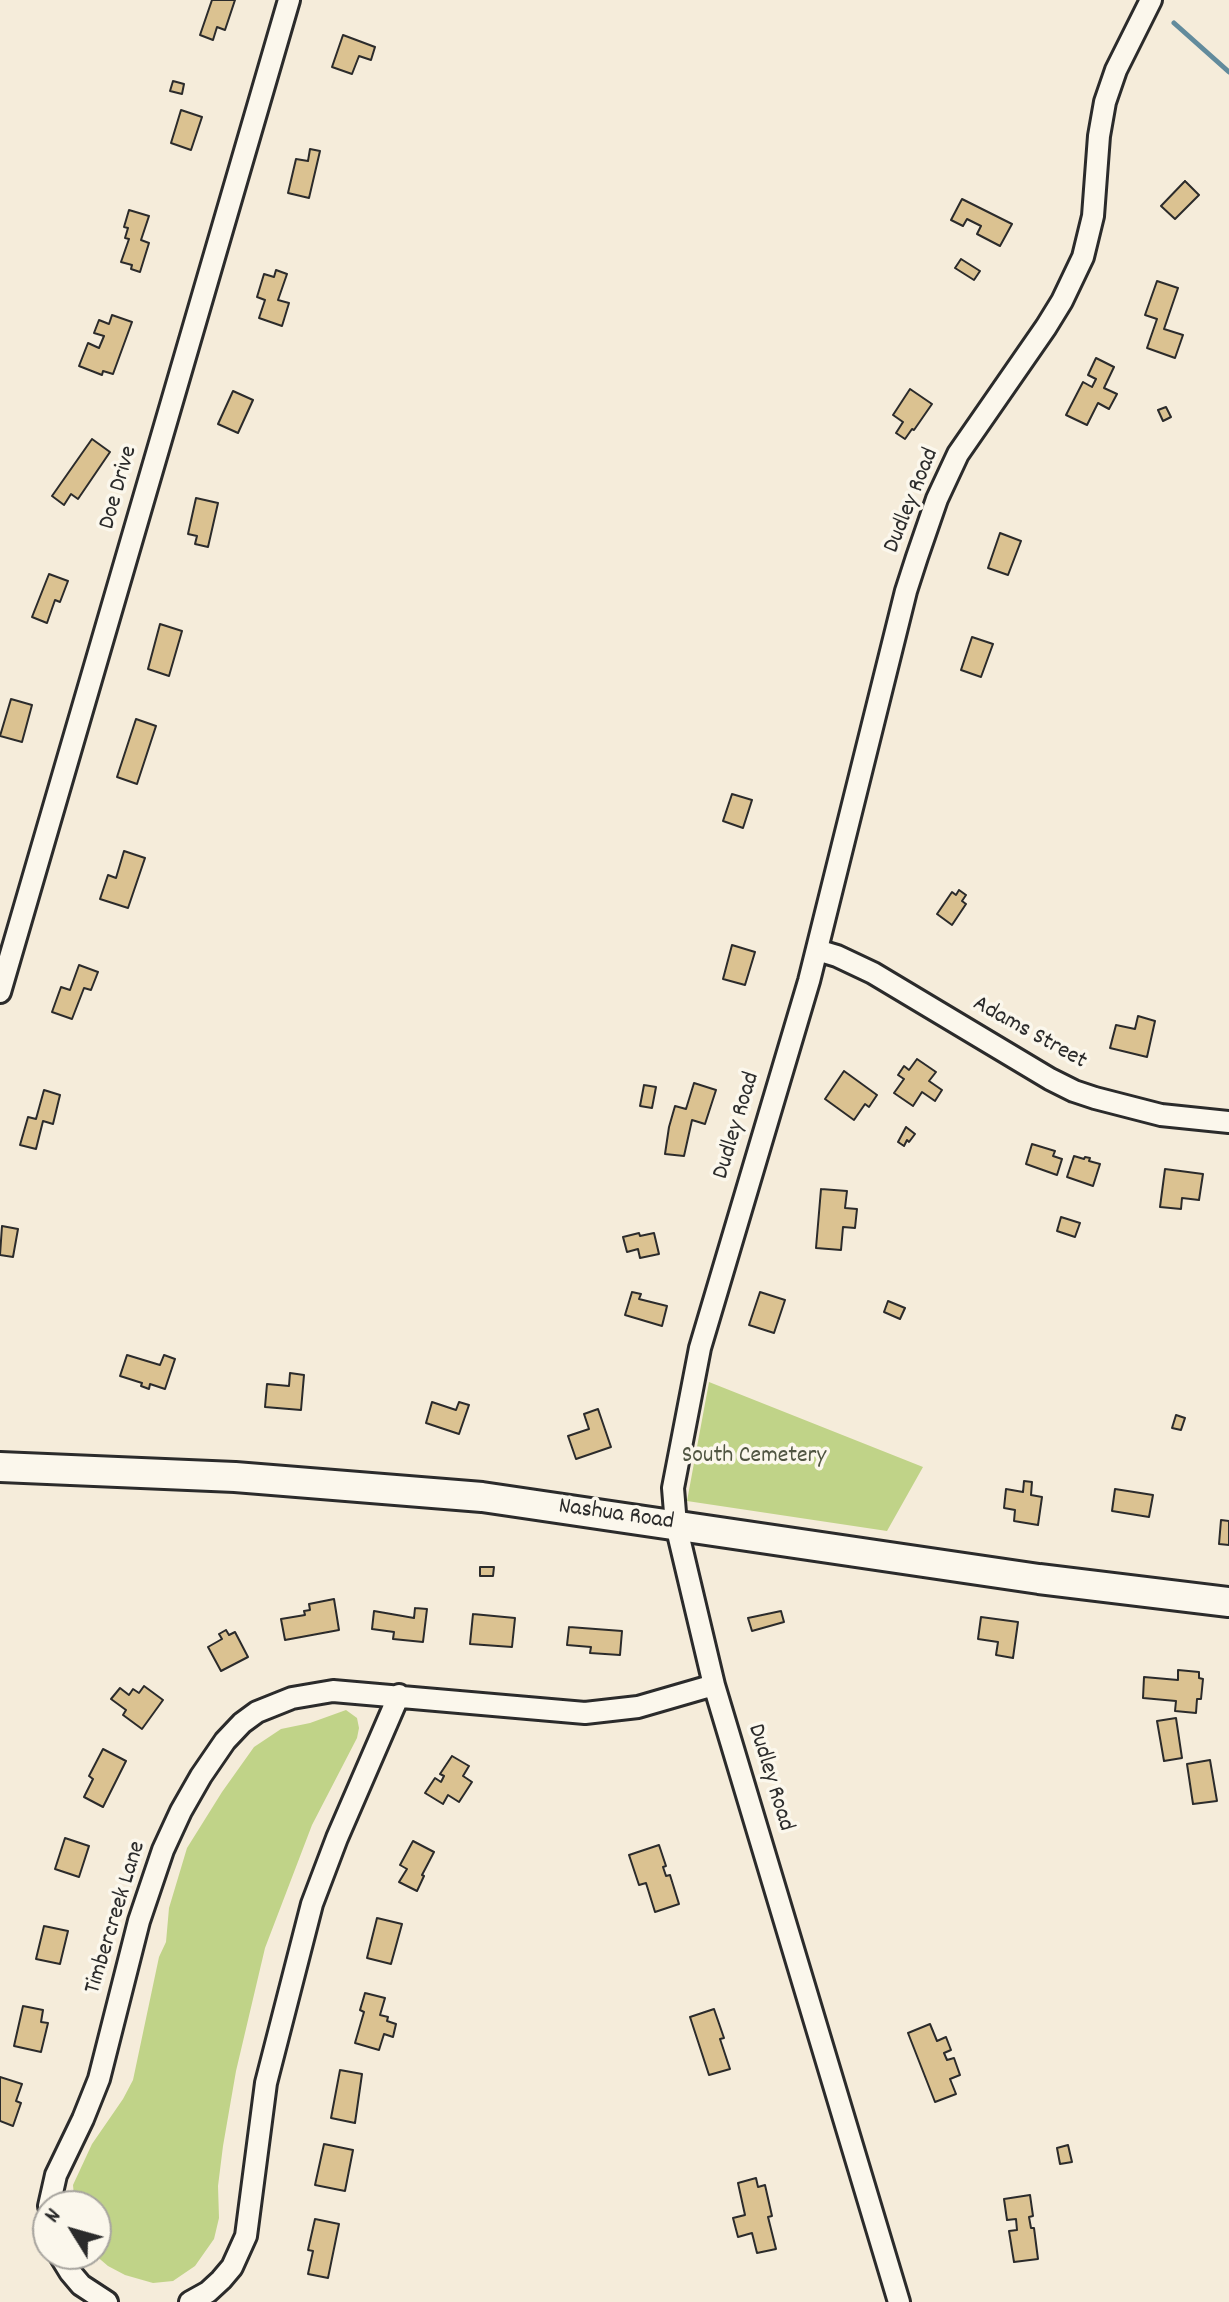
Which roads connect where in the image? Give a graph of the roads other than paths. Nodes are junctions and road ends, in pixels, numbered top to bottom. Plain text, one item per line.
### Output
1 (289, 0) edge
2 (1151, 0) edge
3 (817, 950) junction
4 (0, 992) edge
5 (1229, 1122) edge
6 (0, 1467) edge
7 (676, 1525) junction
8 (1229, 1602) edge
9 (714, 1685) junction
10 (399, 1695) junction
11 (53, 2190) edge
12 (69, 2270) edge
13 (107, 2302) edge
14 (190, 2302) edge
15 (899, 2302) edge

1 - 4 street, Doe Drive
2 - 3 street, Dudley Road
3 - 5 street, Adams Street
3 - 7 street, Dudley Road
6 - 7 main road, Nashua Road
7 - 8 main road, Nashua Road
7 - 9 street, Dudley Road
9 - 10 street, Timbercreek Lane
9 - 15 street, Dudley Road
10 - 11 street, Timbercreek Lane
10 - 14 street
12 - 13 street

